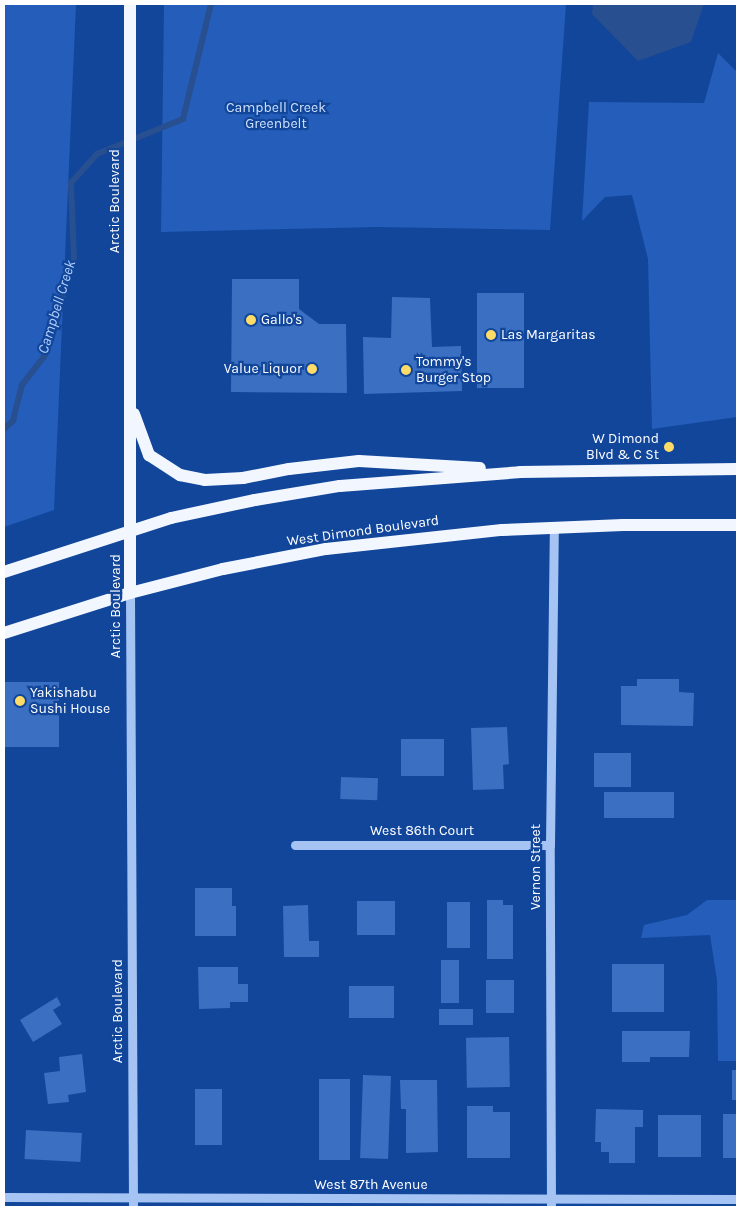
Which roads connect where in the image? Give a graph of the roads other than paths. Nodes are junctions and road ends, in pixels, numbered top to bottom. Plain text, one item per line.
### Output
1 (130, 4) edge
2 (131, 405) junction
3 (737, 468) edge
4 (520, 472) junction
5 (737, 525) edge
6 (554, 527) junction
7 (131, 531) junction
8 (4, 572) edge
9 (130, 593) junction
10 (4, 633) edge
11 (295, 845) dead end
12 (550, 845) junction
13 (4, 1197) edge
14 (737, 1199) edge
15 (134, 1202) edge
16 (551, 1203) edge

1 - 2 main road, Arctic Boulevard
2 - 4 main road
2 - 7 main road, Arctic Boulevard
3 - 4 main road
4 - 7 main road
5 - 6 main road, West Dimond Boulevard
6 - 9 main road, West Dimond Boulevard
6 - 12 street, Vernon Street
7 - 8 main road
7 - 9 main road, Arctic Boulevard
9 - 10 main road, West Dimond Boulevard
9 - 15 street, Arctic Boulevard
11 - 12 street, West 86th Court
12 - 16 street, Vernon Street
13 - 15 street, West 87th Avenue
14 - 16 street, West 87th Avenue
15 - 16 street, West 87th Avenue

